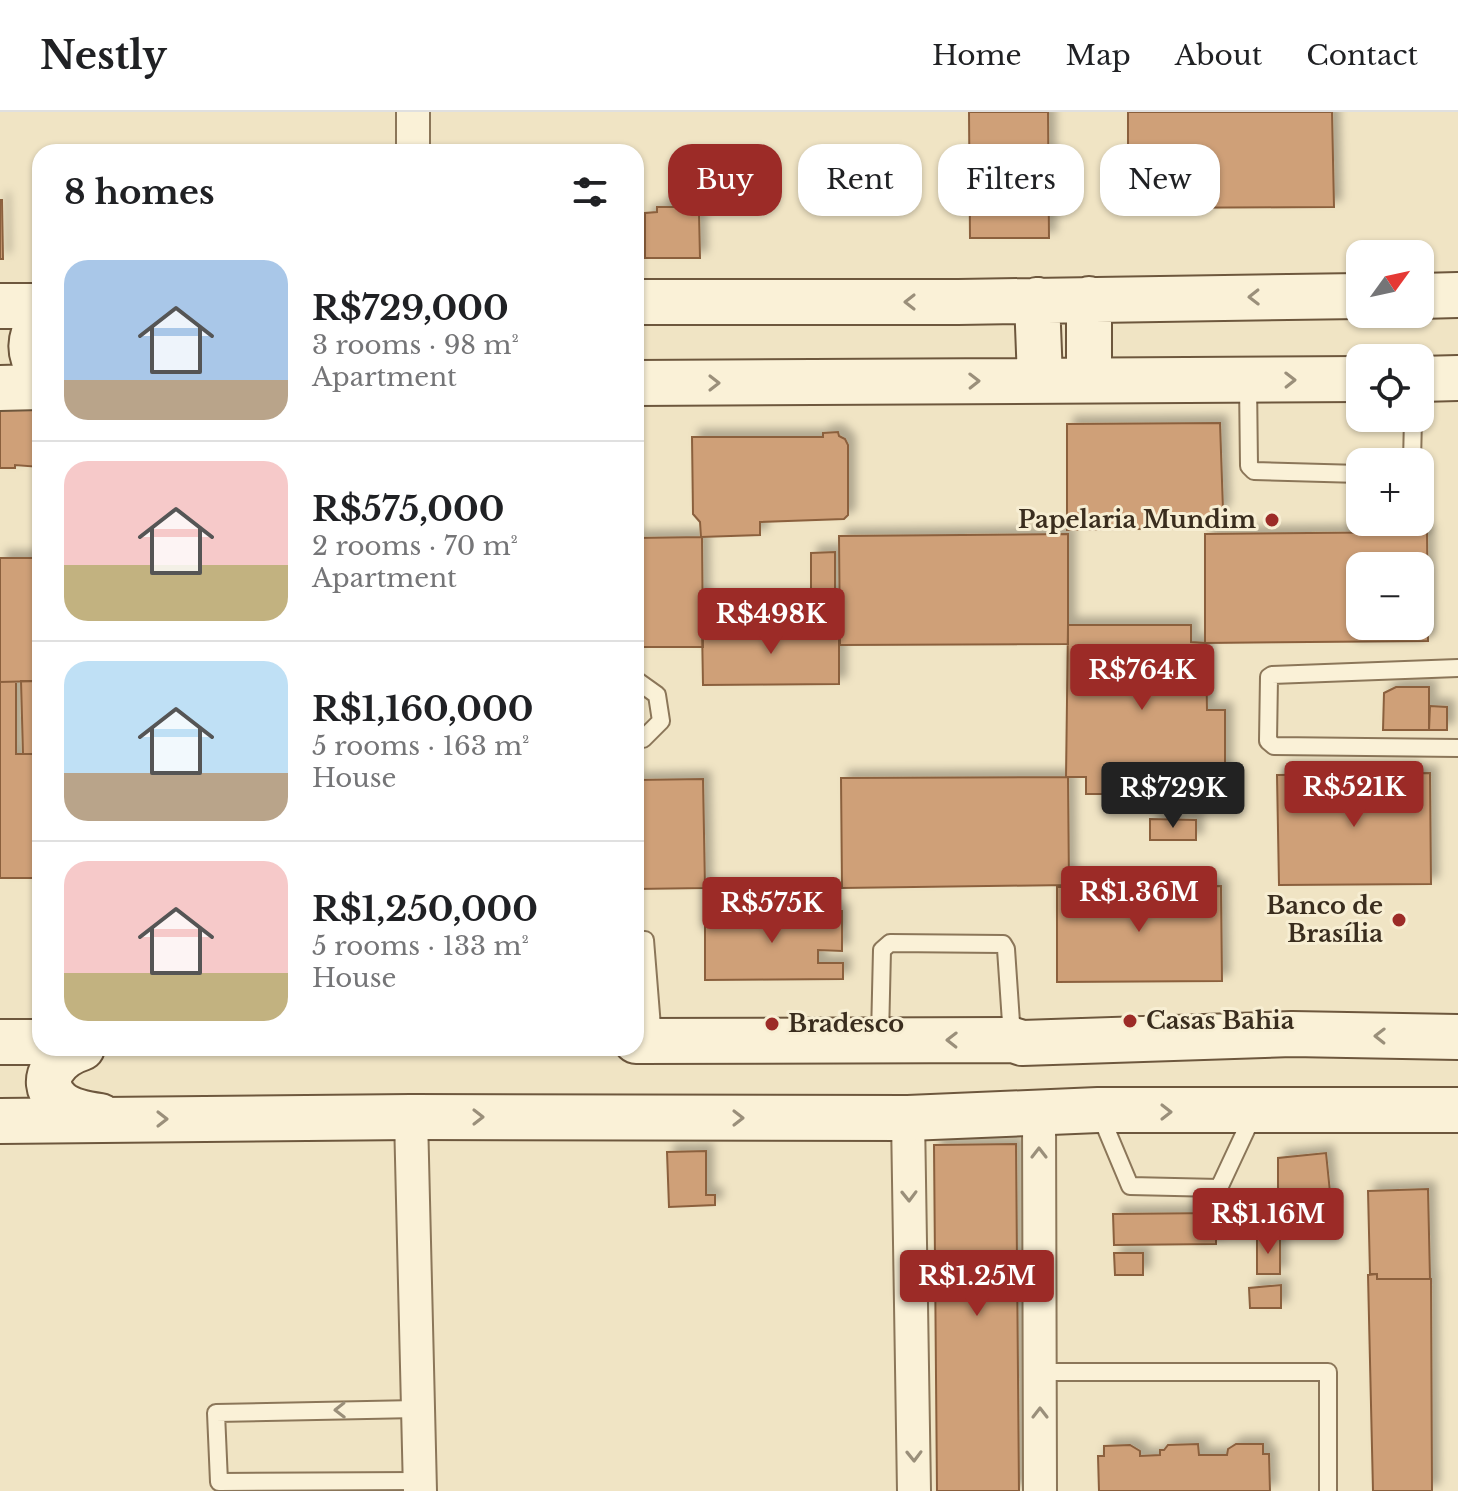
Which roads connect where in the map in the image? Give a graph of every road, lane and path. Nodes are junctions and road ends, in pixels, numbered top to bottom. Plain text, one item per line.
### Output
1 (413, 112) edge
2 (413, 144) edge
3 (1458, 295) edge
4 (1346, 296) edge
5 (1434, 296) edge
6 (1089, 299) junction
7 (1037, 300) junction
8 (644, 302) edge
9 (0, 306) edge
10 (32, 306) edge
11 (1458, 378) edge
12 (1040, 379) junction
13 (1346, 379) edge
14 (1434, 379) edge
15 (1089, 380) junction
16 (1248, 380) junction
17 (644, 383) edge
18 (32, 387) edge
19 (0, 388) edge
20 (1346, 474) edge
21 (1458, 668) edge
22 (644, 686) edge
23 (644, 738) edge
24 (1458, 748) edge
25 (644, 940) edge
26 (1458, 1037) edge
27 (880, 1039) junction
28 (1097, 1040) junction
29 (645, 1041) edge
30 (1018, 1041) junction
31 (0, 1042) edge
32 (32, 1042) edge
33 (66, 1056) edge
34 (1098, 1110) junction
35 (1458, 1110) edge
36 (1255, 1111) junction
37 (1039, 1112) junction
38 (411, 1117) junction
39 (908, 1118) junction
40 (116, 1119) junction
41 (0, 1121) edge
42 (1039, 1372) junction
43 (417, 1409) junction
44 (420, 1486) edge
45 (914, 1491) edge
46 (1040, 1491) edge
47 (1328, 1491) edge

1 - 2 street
3 - 5 main road
4 -> 6 main road
6 - 7 main road
6 - 15 main road
7 -> 8 main road
7 - 12 main road
9 - 10 main road
11 - 14 main road
12 - 15 main road
17 -> 12 main road
16 -> 13 main road
15 - 16 main road
16 - 20 lane
18 - 19 main road
21 - 24 lane
22 - 23 lane
25 - 29 lane
26 -> 28 main road
27 - 29 main road
30 -> 27 main road
27 - 30 lane
28 - 30 main road
28 - 34 main road
30 - 37 main road
31 - 32 main road
33 - 40 main road
34 -> 36 main road
34 - 36 lane
34 - 37 main road
35 - 36 main road
37 - 39 main road
42 -> 37 street
38 -> 39 main road
40 -> 38 main road
38 - 43 street
39 -> 45 street
40 - 41 main road
46 -> 42 street
42 - 47 lane
43 - 44 street
43 -> 44 lane

